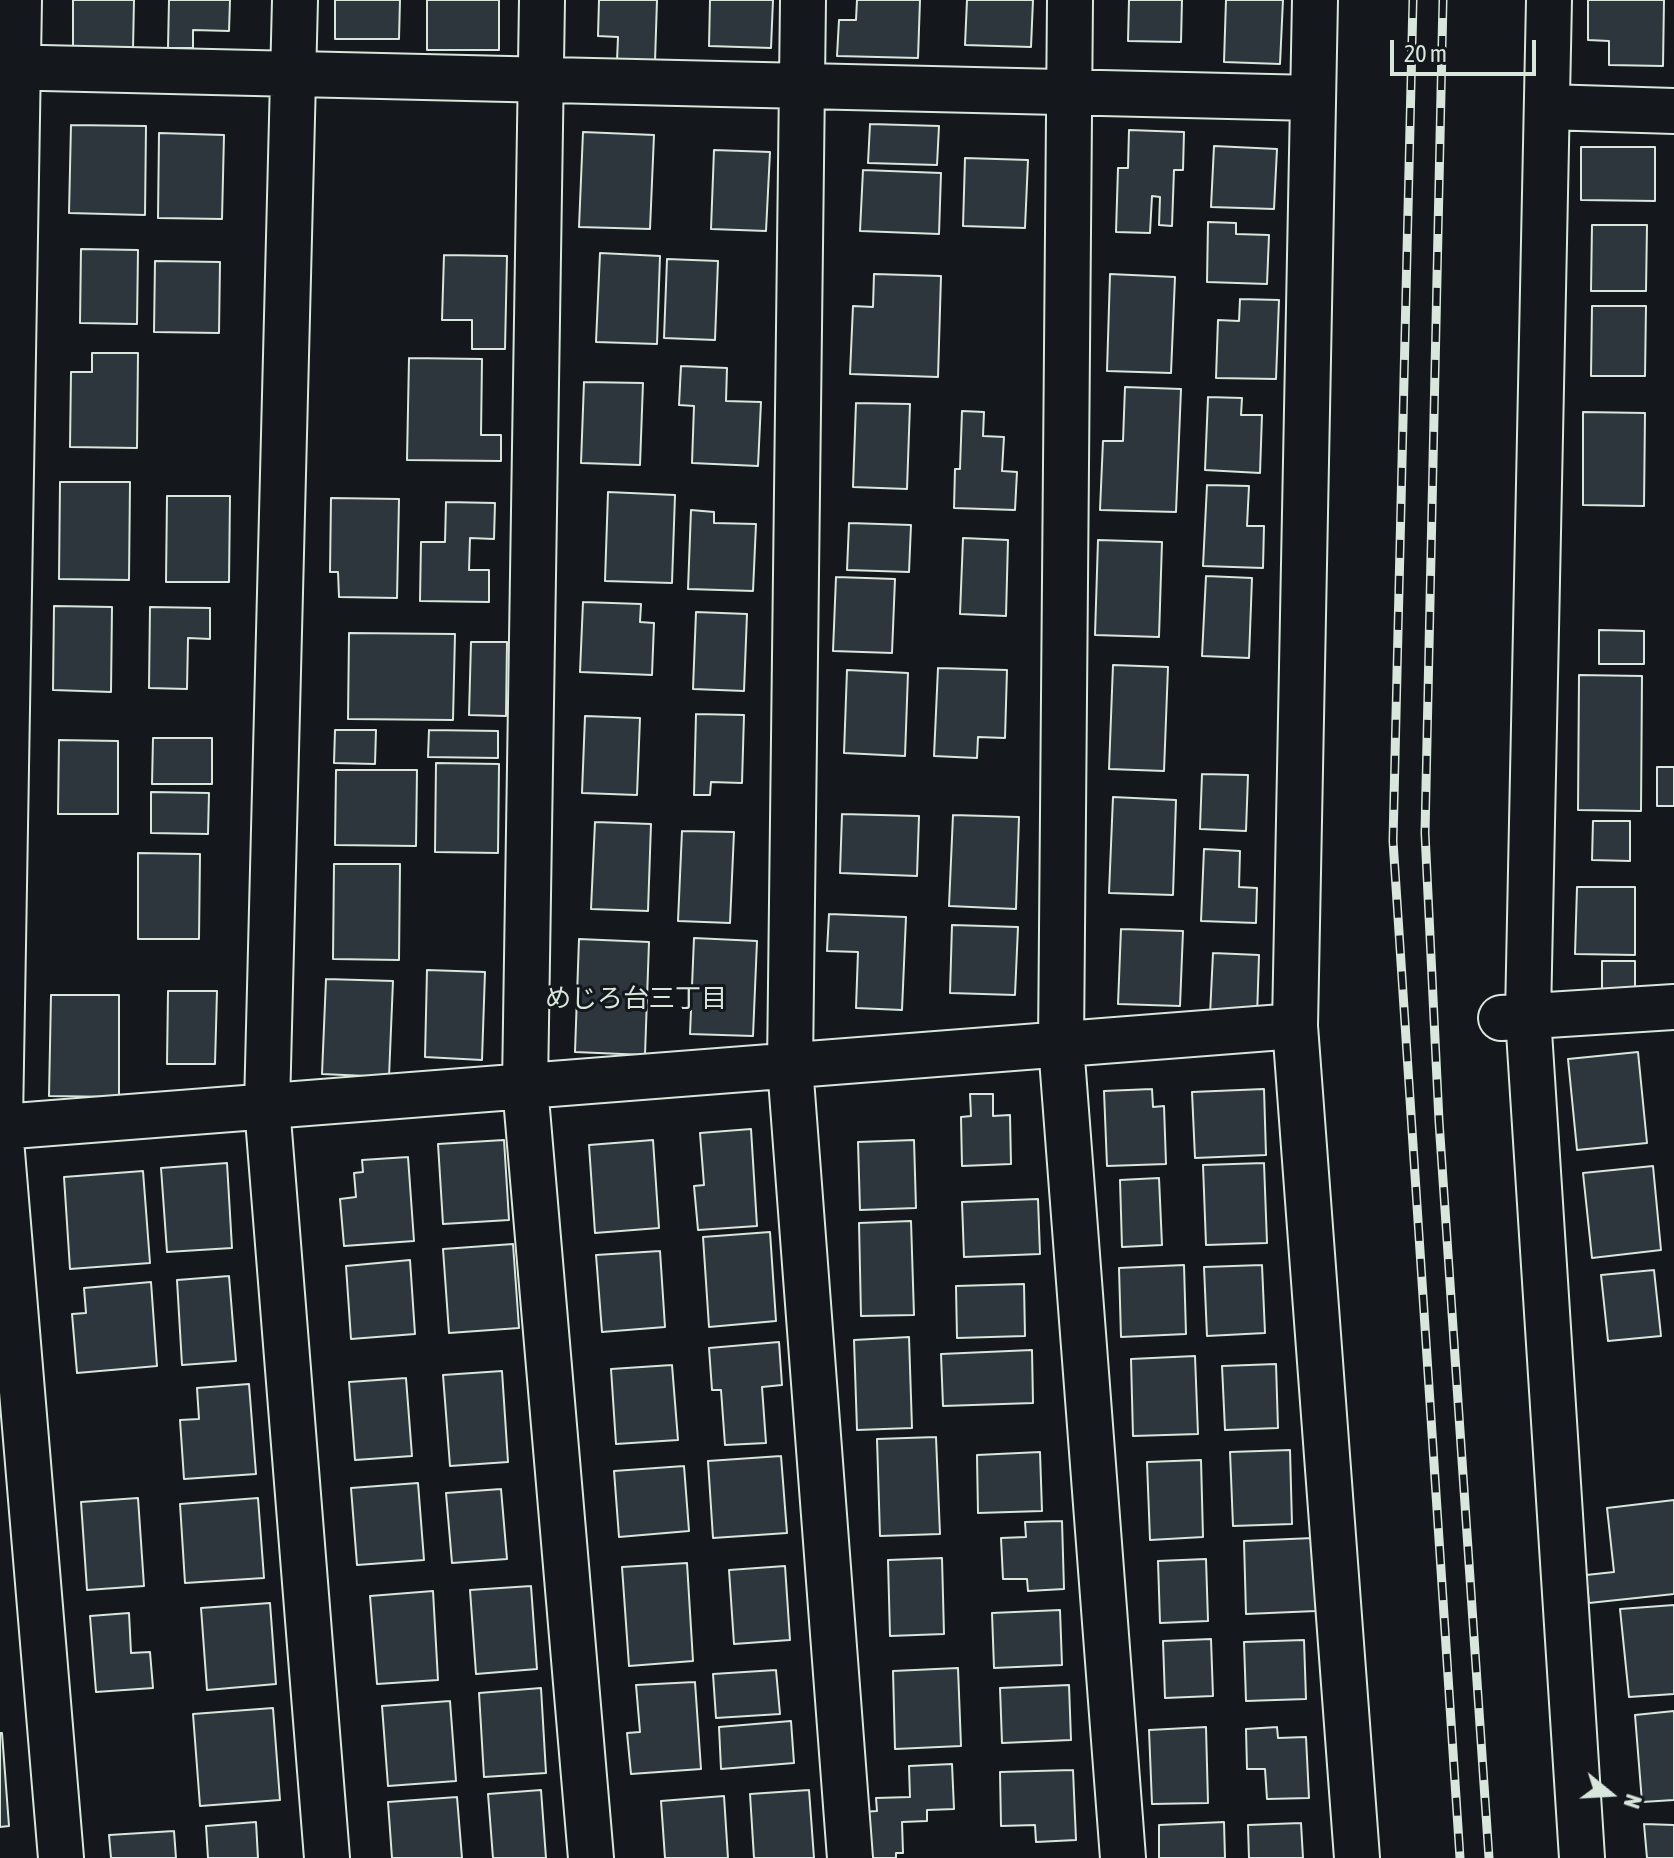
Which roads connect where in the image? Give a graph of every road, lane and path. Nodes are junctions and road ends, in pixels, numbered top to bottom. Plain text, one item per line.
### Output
1 (19, 0) edge
2 (295, 0) edge
3 (542, 0) edge
4 (803, 0) edge
5 (1070, 0) edge
6 (1315, 0) edge
7 (1549, 0) edge
8 (9, 68) edge
9 (293, 75) junction
10 (540, 80) junction
11 (801, 86) junction
12 (1068, 92) junction
13 (1313, 98) junction
14 (1547, 107) junction
15 (1674, 111) edge
16 (1674, 1007) edge
17 (1513, 1017) junction
18 (1295, 1026) junction
19 (1061, 1045) junction
20 (790, 1066) junction
21 (525, 1086) junction
22 (267, 1106) junction
23 (0, 1121) edge
24 (0, 1128) edge
25 (61, 1858) edge
26 (327, 1858) edge
27 (591, 1858) edge
28 (850, 1858) edge
29 (1123, 1858) edge
30 (1357, 1858) edge
31 (1582, 1858) edge

1 - 8 street
2 - 9 street
3 - 10 street
4 - 11 street
5 - 12 street
6 - 13 street
7 - 14 street
8 - 9 street
8 - 23 street
9 - 10 street
9 - 22 street
10 - 11 street
10 - 21 street
11 - 12 street
11 - 20 street
12 - 13 street
12 - 19 street
13 - 18 street
14 - 15 street
14 - 17 street
16 - 17 street
17 - 31 street
18 - 19 street
18 - 30 street
19 - 20 street
19 - 29 street
20 - 21 street
20 - 28 street
21 - 22 street
21 - 27 street
22 - 24 street
22 - 26 street
24 - 25 street

